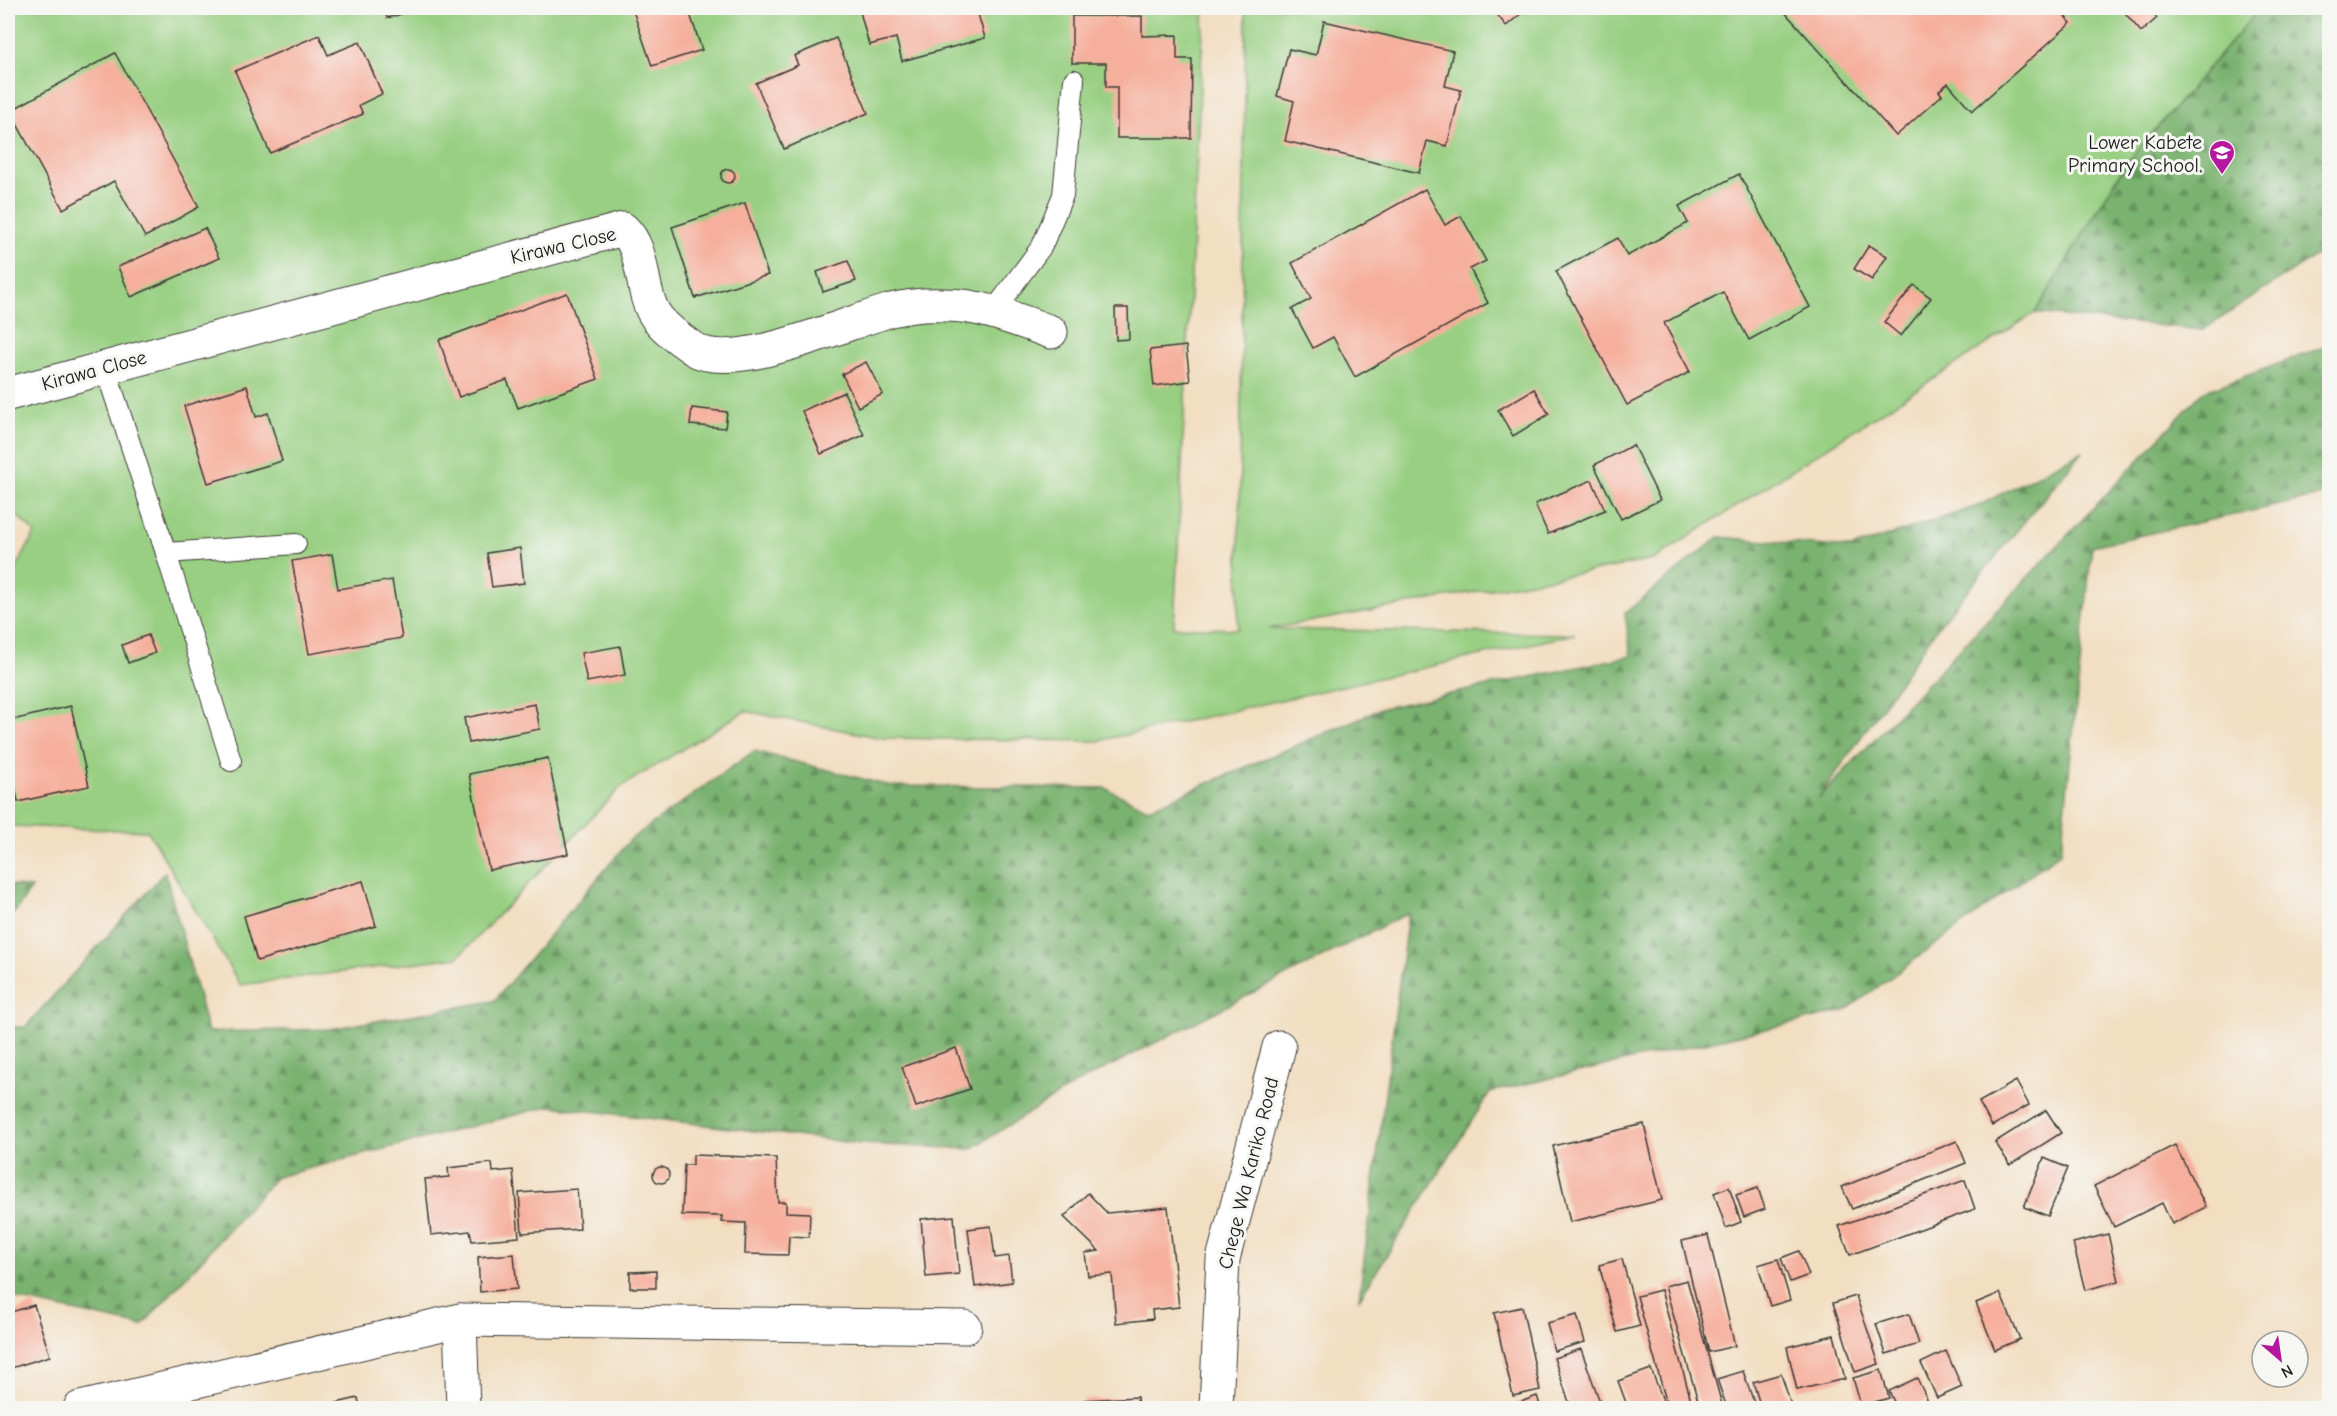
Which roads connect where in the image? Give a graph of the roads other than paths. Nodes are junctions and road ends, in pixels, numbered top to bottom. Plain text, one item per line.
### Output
1 (1074, 80) dead end
2 (993, 312) junction
3 (1051, 332) dead end
4 (105, 367) junction
5 (8, 394) edge
6 (296, 544) dead end
7 (166, 553) junction
8 (231, 761) dead end
9 (1279, 1047) dead end
10 (460, 1320) junction
11 (965, 1328) dead end
12 (80, 1408) edge
13 (463, 1408) edge
14 (1216, 1408) edge

1 - 2 lane
2 - 3 street, Kirawa Close
2 - 4 street, Kirawa Close
4 - 5 street, Kirawa Close
4 - 7 lane
6 - 7 lane
7 - 8 lane
9 - 14 street, Chege Wa Kariko Road
10 - 11 street
10 - 12 street
10 - 13 street

